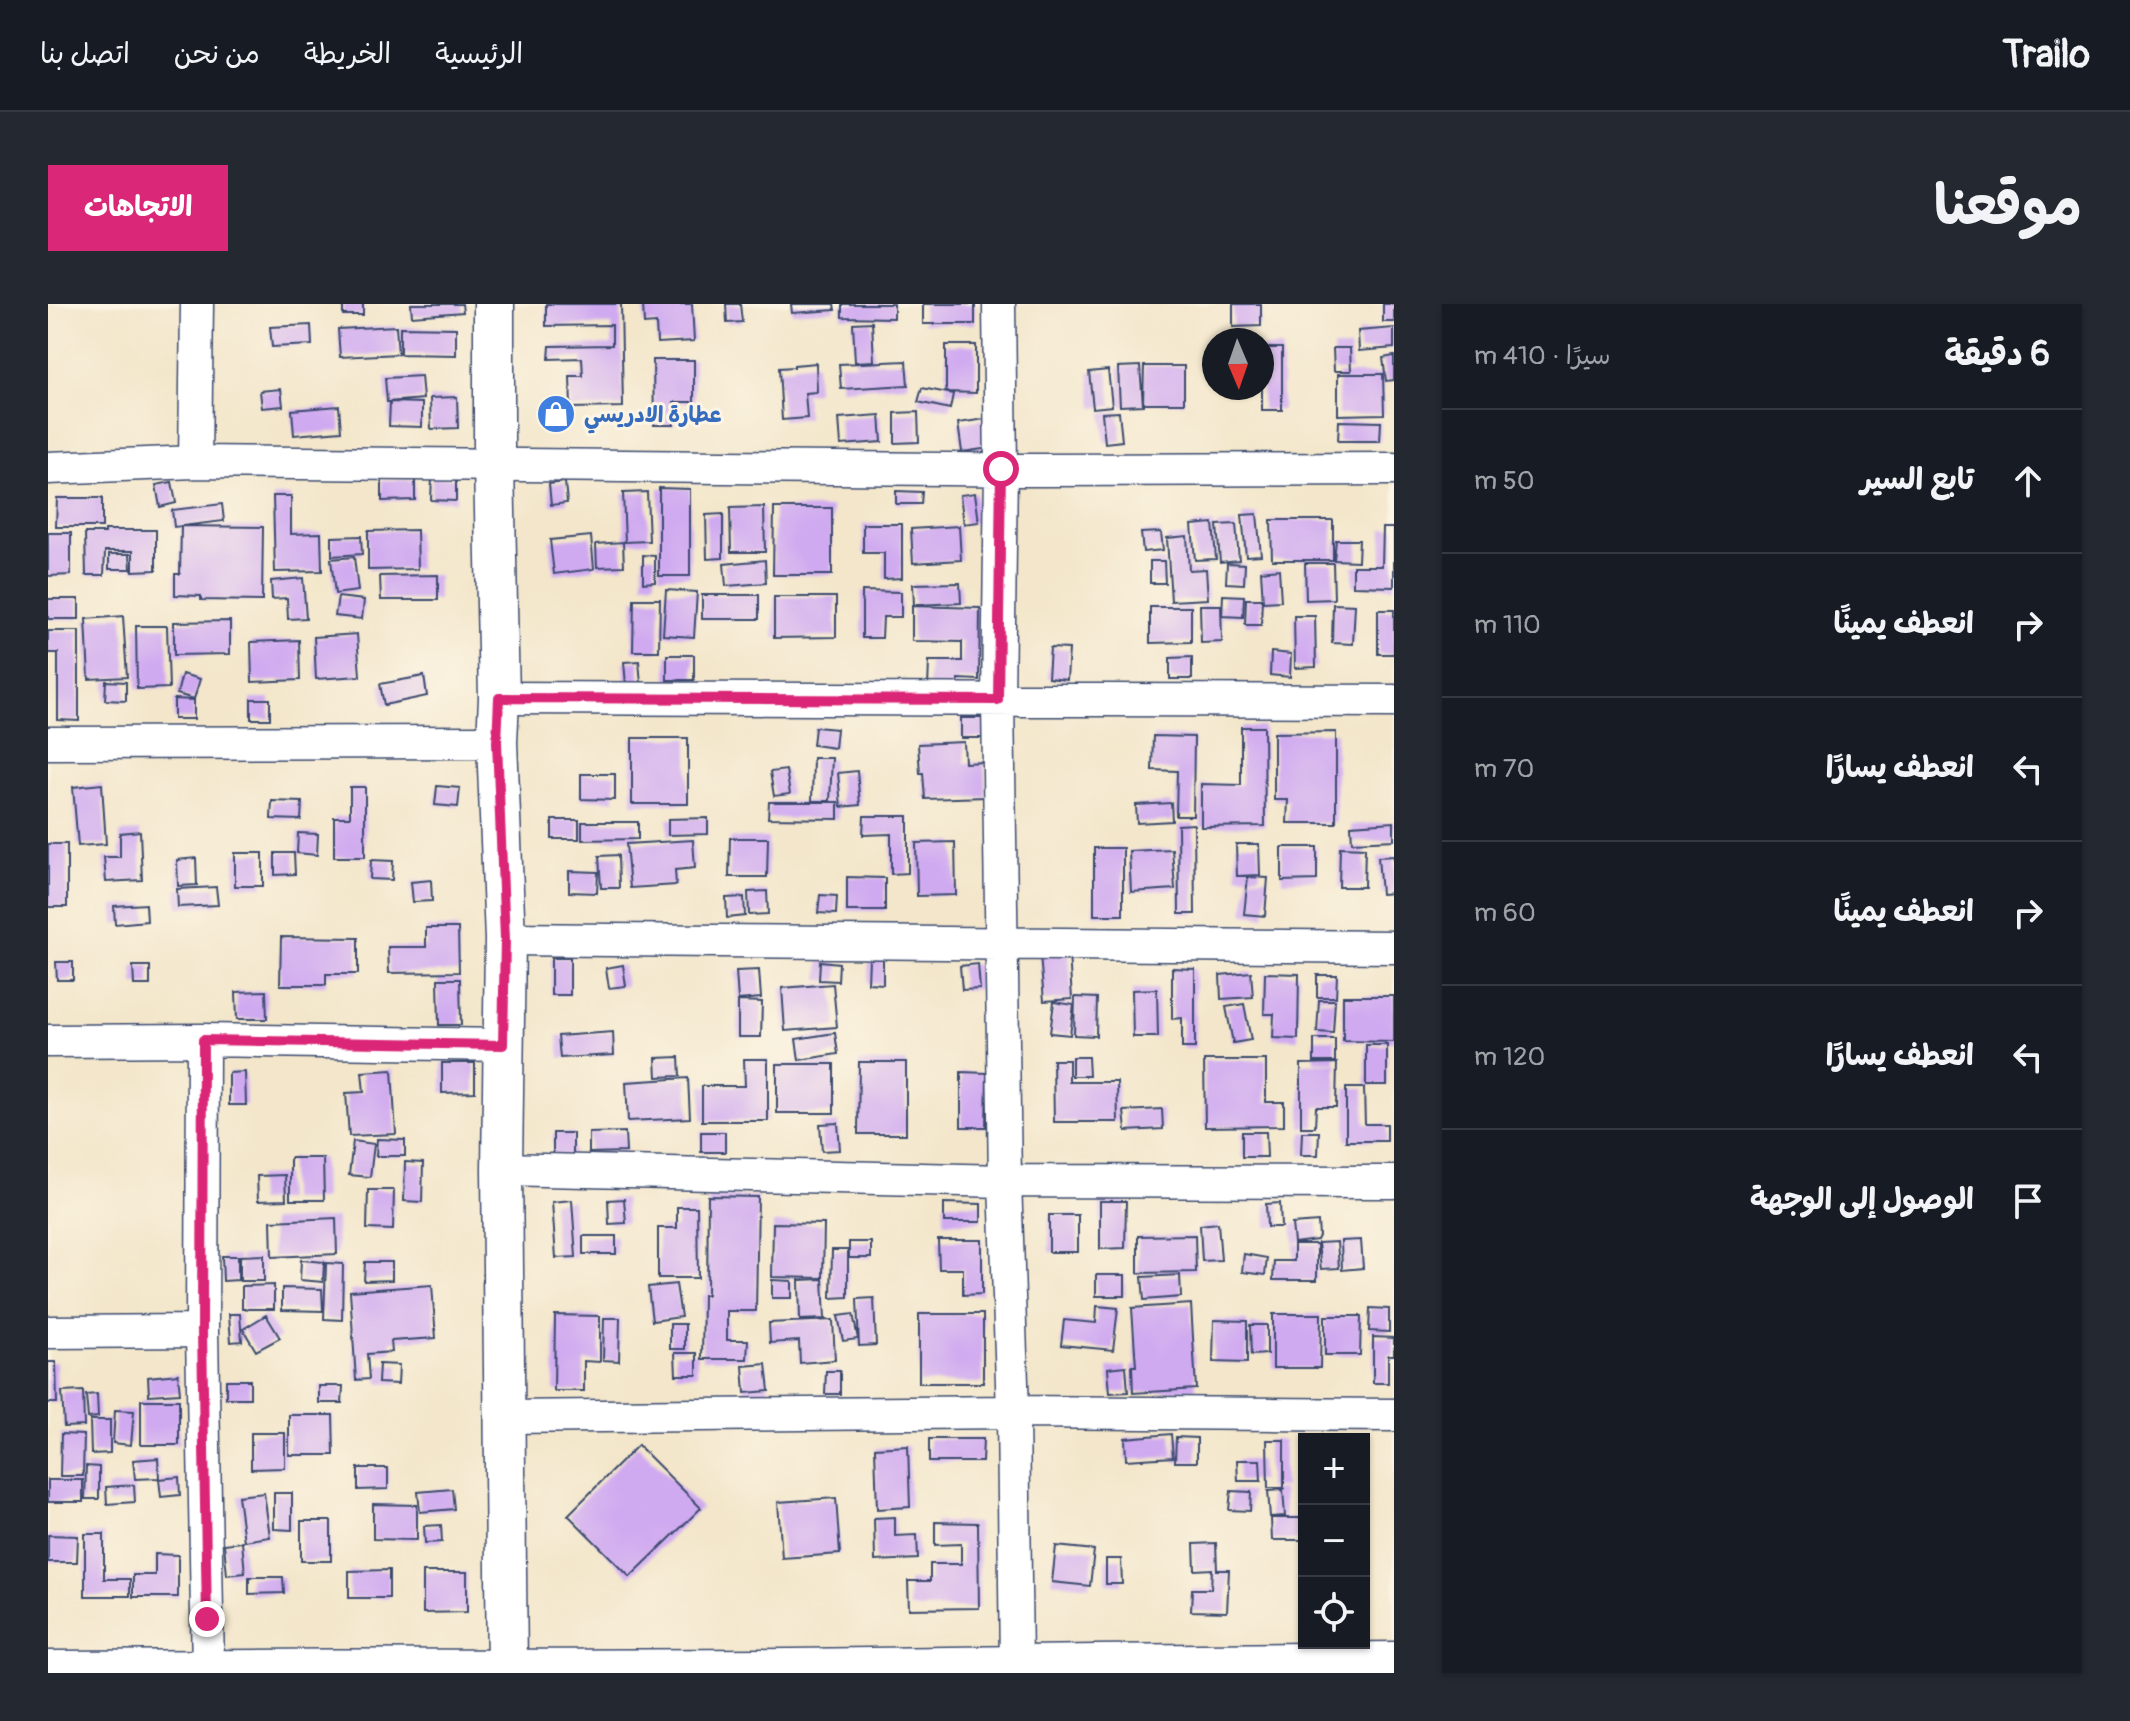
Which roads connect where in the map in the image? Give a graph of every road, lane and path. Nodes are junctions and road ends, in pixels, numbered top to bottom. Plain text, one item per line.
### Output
1 (197, 304) edge
2 (494, 304) edge
3 (999, 304) edge
4 (195, 462) junction
5 (494, 464) junction
6 (48, 468) edge
7 (1001, 469) junction
8 (1394, 469) edge
9 (499, 698) junction
10 (998, 700) junction
11 (1394, 701) edge
12 (497, 742) junction
13 (48, 743) edge
14 (505, 939) junction
15 (1002, 944) junction
16 (1394, 947) edge
17 (203, 1040) junction
18 (48, 1041) edge
19 (503, 1045) junction
20 (502, 1169) junction
21 (1005, 1181) junction
22 (1394, 1182) edge
23 (202, 1331) junction
24 (48, 1332) edge
25 (1013, 1412) junction
26 (1394, 1415) edge
27 (505, 1417) junction
28 (1394, 1664) edge
29 (1016, 1667) junction
30 (1150, 1669) edge
31 (208, 1671) junction
32 (507, 1671) edge
33 (790, 1672) edge
34 (48, 1673) edge

1 - 4 street
2 - 5 street
3 - 7 street
4 - 5 street
4 - 6 street
5 - 7 street
5 - 9 street
7 - 8 street
7 - 10 street
9 - 10 street
9 - 12 street
10 - 11 street
10 - 15 street
12 - 13 street
12 - 14 street
14 - 15 street
14 - 19 street
15 - 16 street
15 - 21 street
17 - 18 street
17 - 19 street
17 - 23 street
19 - 20 street
20 - 21 street
20 - 27 street
21 - 22 street
21 - 25 street
23 - 24 street
23 - 31 street
25 - 26 street
25 - 27 street
25 - 29 street
27 - 32 street
28 - 30 main road
29 - 30 main road
29 - 33 main road
31 - 32 main road
31 - 34 main road
32 - 33 main road

